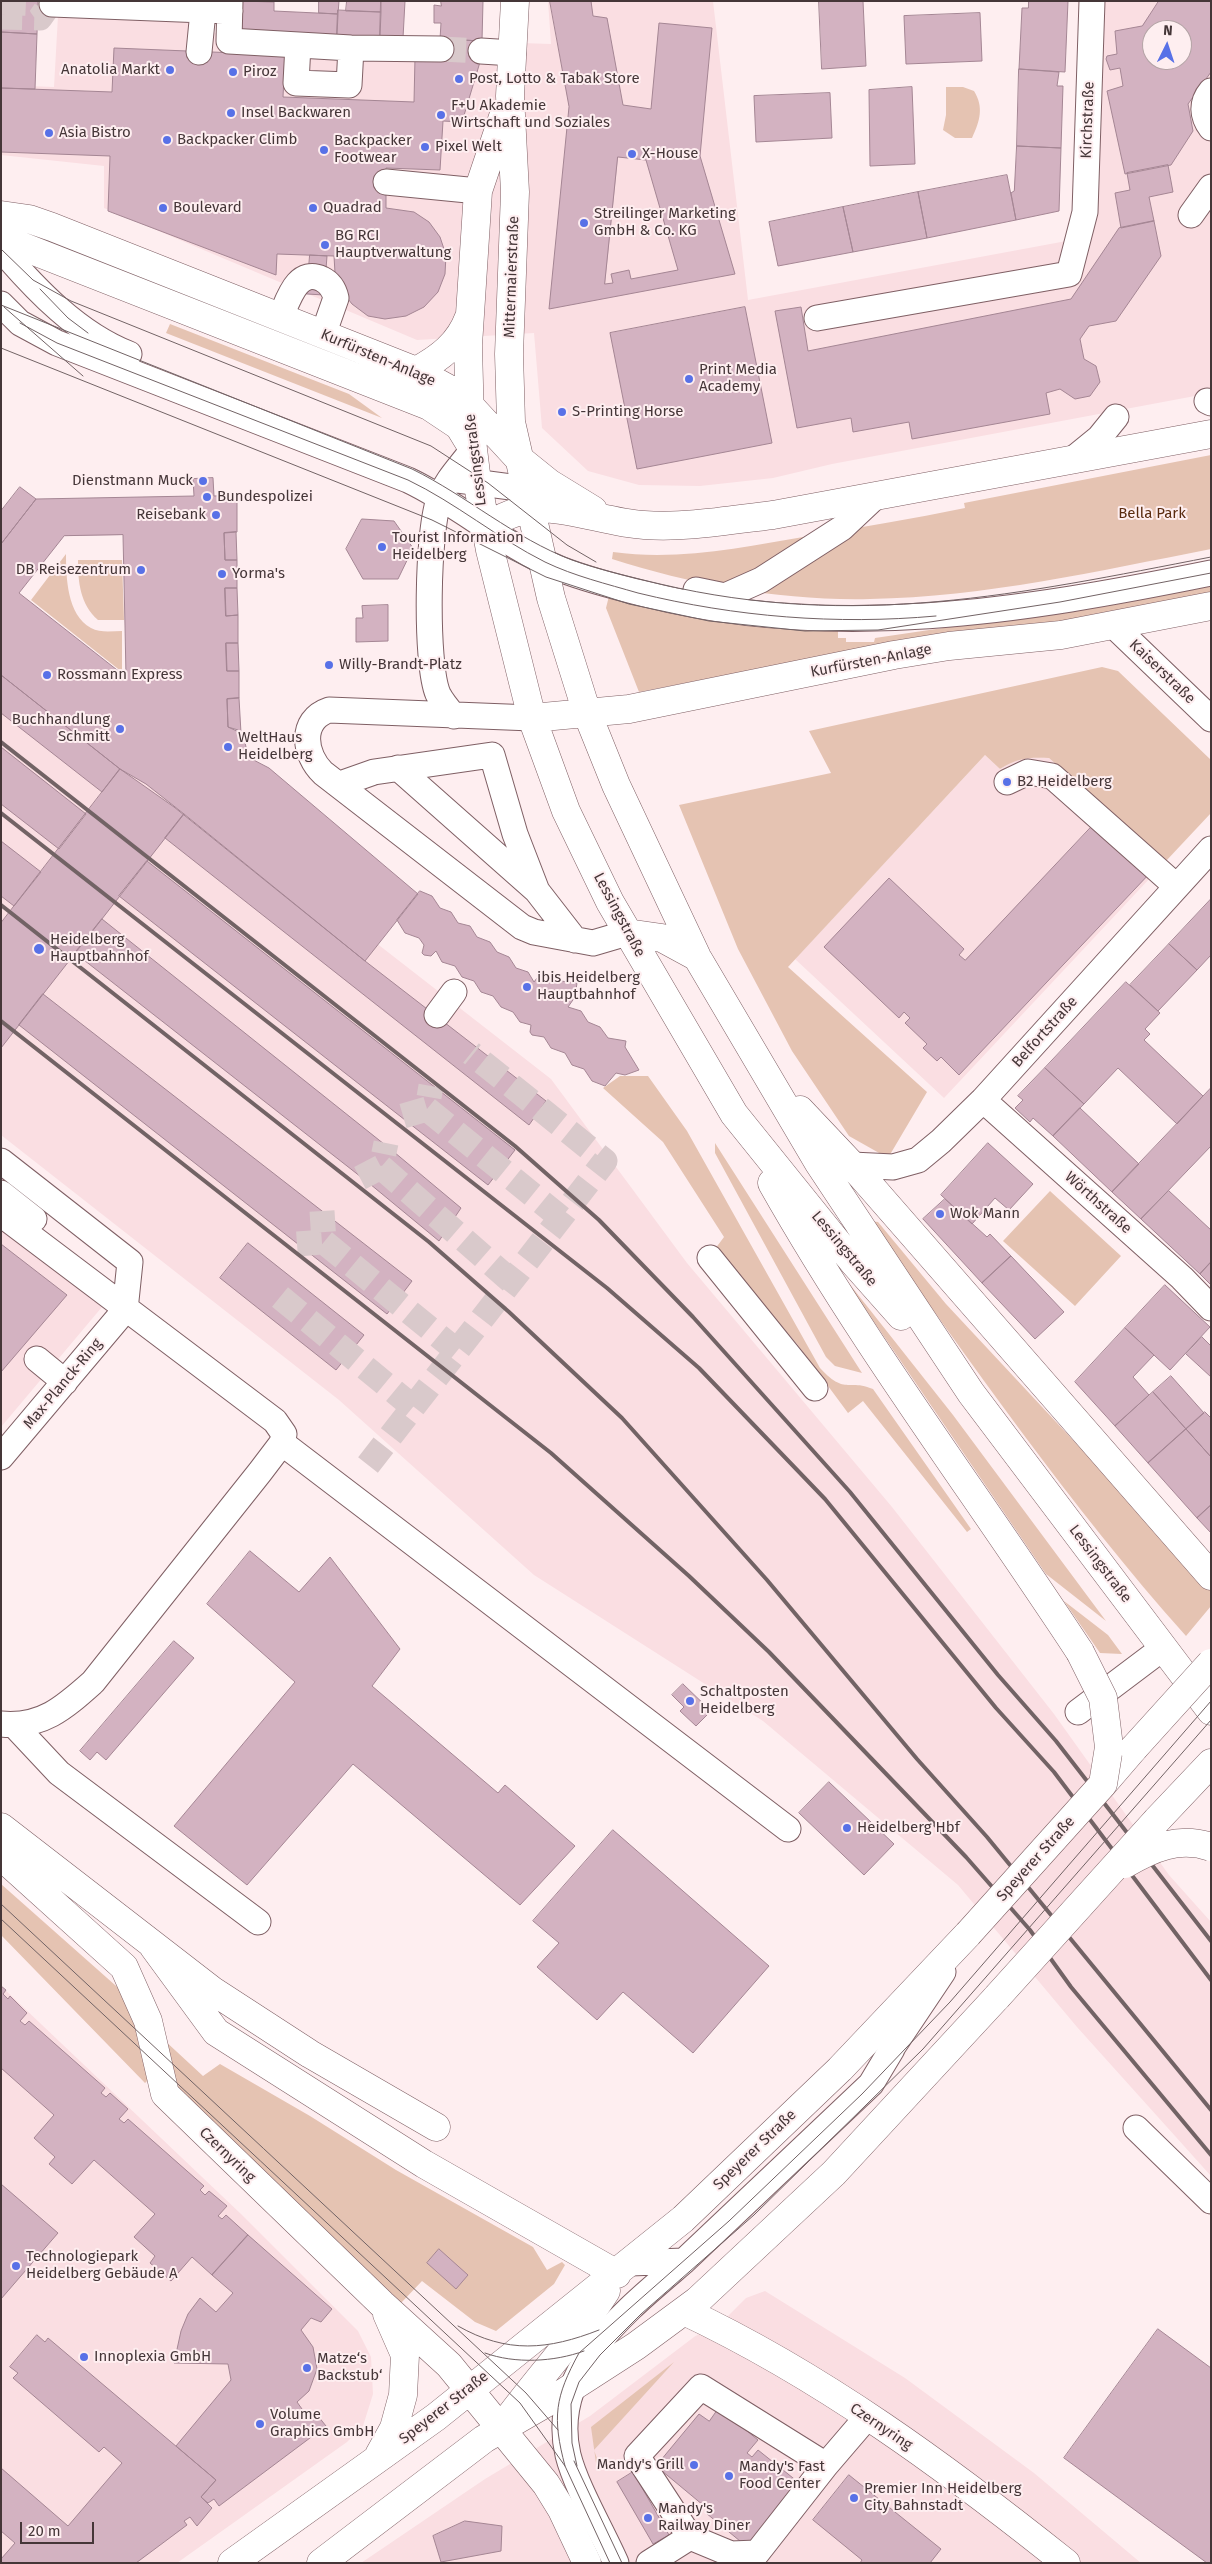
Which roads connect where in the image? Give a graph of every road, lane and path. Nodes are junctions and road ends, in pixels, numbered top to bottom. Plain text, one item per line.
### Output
1 (515, 1) edge
2 (1092, 1) edge
3 (52, 4) dead end
4 (204, 6) edge
5 (230, 6) edge
6 (298, 45) junction
7 (351, 48) junction
8 (441, 49) tunnel mouth
9 (481, 51) tunnel mouth
10 (199, 52) dead end
11 (512, 53) junction
12 (1211, 91) edge
13 (510, 96) junction
14 (1211, 128) edge
15 (386, 182) dead end
16 (1211, 187) edge
17 (478, 191) junction
18 (1, 214) edge
19 (1191, 215) dead end
20 (90, 241) junction
21 (2, 247) edge
22 (1, 304) edge
23 (471, 314) junction
24 (280, 318) junction
25 (817, 318) dead end
26 (322, 335) junction
27 (416, 371) junction
28 (470, 404) junction
29 (1116, 417) dead end
30 (1211, 434) edge
31 (473, 450) junction
32 (518, 458) junction
33 (1072, 460) junction
34 (477, 482) junction
35 (445, 487) junction
36 (876, 496) junction
37 (528, 499) junction
38 (489, 519) junction
39 (612, 521) junction
40 (542, 558) junction
41 (1211, 573) edge
42 (1211, 606) edge
43 (1113, 625) junction
44 (587, 713) junction
45 (454, 716) junction
46 (532, 718) junction
47 (1211, 719) edge
48 (398, 768) junction
49 (1007, 782) dead end
50 (340, 784) junction
51 (1211, 849) edge
52 (1176, 886) junction
53 (537, 891) junction
54 (627, 933) junction
55 (575, 940) junction
56 (691, 946) junction
57 (454, 992) dead end
58 (437, 1016) dead end
59 (762, 1068) junction
60 (983, 1100) junction
61 (734, 1114) junction
62 (1, 1161) edge
63 (852, 1165) junction
64 (1, 1193) edge
65 (1, 1214) edge
66 (710, 1258) dead end
67 (1211, 1308) edge
68 (125, 1310) junction
69 (37, 1359) dead end
70 (65, 1382) junction
71 (815, 1388) dead end
72 (971, 1393) junction
73 (282, 1443) junction
74 (1, 1457) edge
75 (1211, 1576) edge
76 (1163, 1648) junction
77 (1211, 1662) edge
78 (1211, 1711) edge
79 (1078, 1712) dead end
80 (8, 1724) edge
81 (1211, 1763) edge
82 (1103, 1784) junction
83 (1, 1826) edge
84 (788, 1829) dead end
85 (1211, 1847) edge
86 (1, 1856) edge
87 (1108, 1873) junction
88 (258, 1922) dead end
89 (968, 1934) junction
90 (152, 1946) junction
91 (436, 2127) dead end
92 (1136, 2128) dead end
93 (1211, 2201) edge
94 (684, 2261) junction
95 (624, 2268) junction
96 (382, 2304) junction
97 (691, 2306) junction
98 (570, 2388) junction
99 (470, 2390) junction
100 (868, 2416) junction
101 (501, 2429) junction
102 (377, 2460) junction
103 (826, 2465) junction
104 (690, 2537) junction
105 (232, 2563) edge
106 (322, 2563) edge
107 (587, 2563) edge
108 (616, 2563) edge
109 (649, 2563) edge
110 (1066, 2563) edge

1 - 11 main road, Mittermaierstraße
2 - 25 street, Kirchstraße
3 - 4 street
4 - 5 street
4 - 10 street
5 - 6 street
6 - 7 street
6 - 7 street
7 - 8 street
9 - 11 street
11 - 13 main road, Mittermaierstraße
12 - 14 street
13 - 17 main road, Mittermaierstraße
13 - 32 main road, Mittermaierstraße
15 - 17 street
16 - 19 street
17 - 23 main road, Mittermaierstraße
18 - 20 main road, Kurfürsten-Anlage
20 - 21 street, Kurfürsten-Anlage
20 - 24 main road, Kurfürsten-Anlage
21 - 31 main road, Kurfürsten-Anlage
21 - 35 street
22 - 35 street
23 - 27 main road
23 - 28 main road, Mittermaierstraße
24 - 26 main road, Kurfürsten-Anlage
24 - 26 street
26 - 27 main road, Kurfürsten-Anlage
27 - 28 main road, Kurfürsten-Anlage
28 - 31 main road, Lessingstraße
28 - 32 main road, Kurfürsten-Anlage
29 - 33 street
30 - 33 main road
31 - 34 main road, Lessingstraße
31 - 35 street
32 - 37 main road, Lessingstraße
32 - 39 main road, Kurfürsten-Anlage
33 - 36 main road
34 - 35 street
34 - 37 street
34 - 38 main road, Lessingstraße
35 - 38 street
35 - 45 street
36 - 39 main road
36 - 40 street
37 - 38 main road
37 - 39 main road
37 - 40 main road, Lessingstraße
38 - 40 street
38 - 46 main road, Lessingstraße
40 - 41 street
40 - 44 main road, Lessingstraße
42 - 43 main road, Kurfürsten-Anlage
43 - 44 main road, Kurfürsten-Anlage
43 - 47 street, Kaiserstraße
44 - 46 main road, Kurfürsten-Anlage
44 - 56 main road, Lessingstraße
45 - 46 street
45 - 50 street
46 - 54 main road, Lessingstraße
48 - 50 street
48 - 53 street
48 - 53 street
49 - 52 street
50 - 55 street
51 - 52 street, Belfortstraße
52 - 60 street, Belfortstraße
53 - 55 street
54 - 55 street
54 - 56 main road
54 - 61 main road, Lessingstraße
56 - 59 main road, Lessingstraße
57 - 58 street
59 - 63 main road
59 - 72 main road, Lessingstraße
60 - 63 street, Belfortstraße
60 - 67 street, Wörthstraße
61 - 72 main road, Lessingstraße
61 - 82 main road, bridge
62 - 68 street
63 - 75 main road
64 - 68 street
65 - 68 street
66 - 71 street
68 - 70 street, Max-Planck-Ring
68 - 73 street
69 - 70 street
70 - 74 street, Max-Planck-Ring
72 - 76 main road, Lessingstraße
73 - 80 street
73 - 84 street
76 - 78 main road, Lessingstraße
76 - 79 street
77 - 82 main road, Speyerer Straße, bridge
80 - 88 street
81 - 87 main road, bridge
82 - 89 main road, Speyerer Straße, bridge
83 - 90 main road
85 - 87 main road, bridge
86 - 96 main road, Czernyring
87 - 97 main road, bridge
89 - 94 street
89 - 95 main road, Speyerer Straße
90 - 91 main road
90 - 95 main road
92 - 93 street
94 - 95 street
94 - 98 street
95 - 99 main road, Speyerer Straße
95 - 101 main road
96 - 99 main road, Czernyring
96 - 102 main road
97 - 98 main road
97 - 100 main road, Czernyring
98 - 101 main road
98 - 108 street
99 - 101 main road, Czernyring
99 - 102 main road, Speyerer Straße
100 - 103 street
100 - 110 main road, Czernyring
101 - 106 main road
101 - 107 main road, Czernyring
102 - 105 main road, Speyerer Straße
103 - 104 street
103 - 104 street
104 - 109 street

